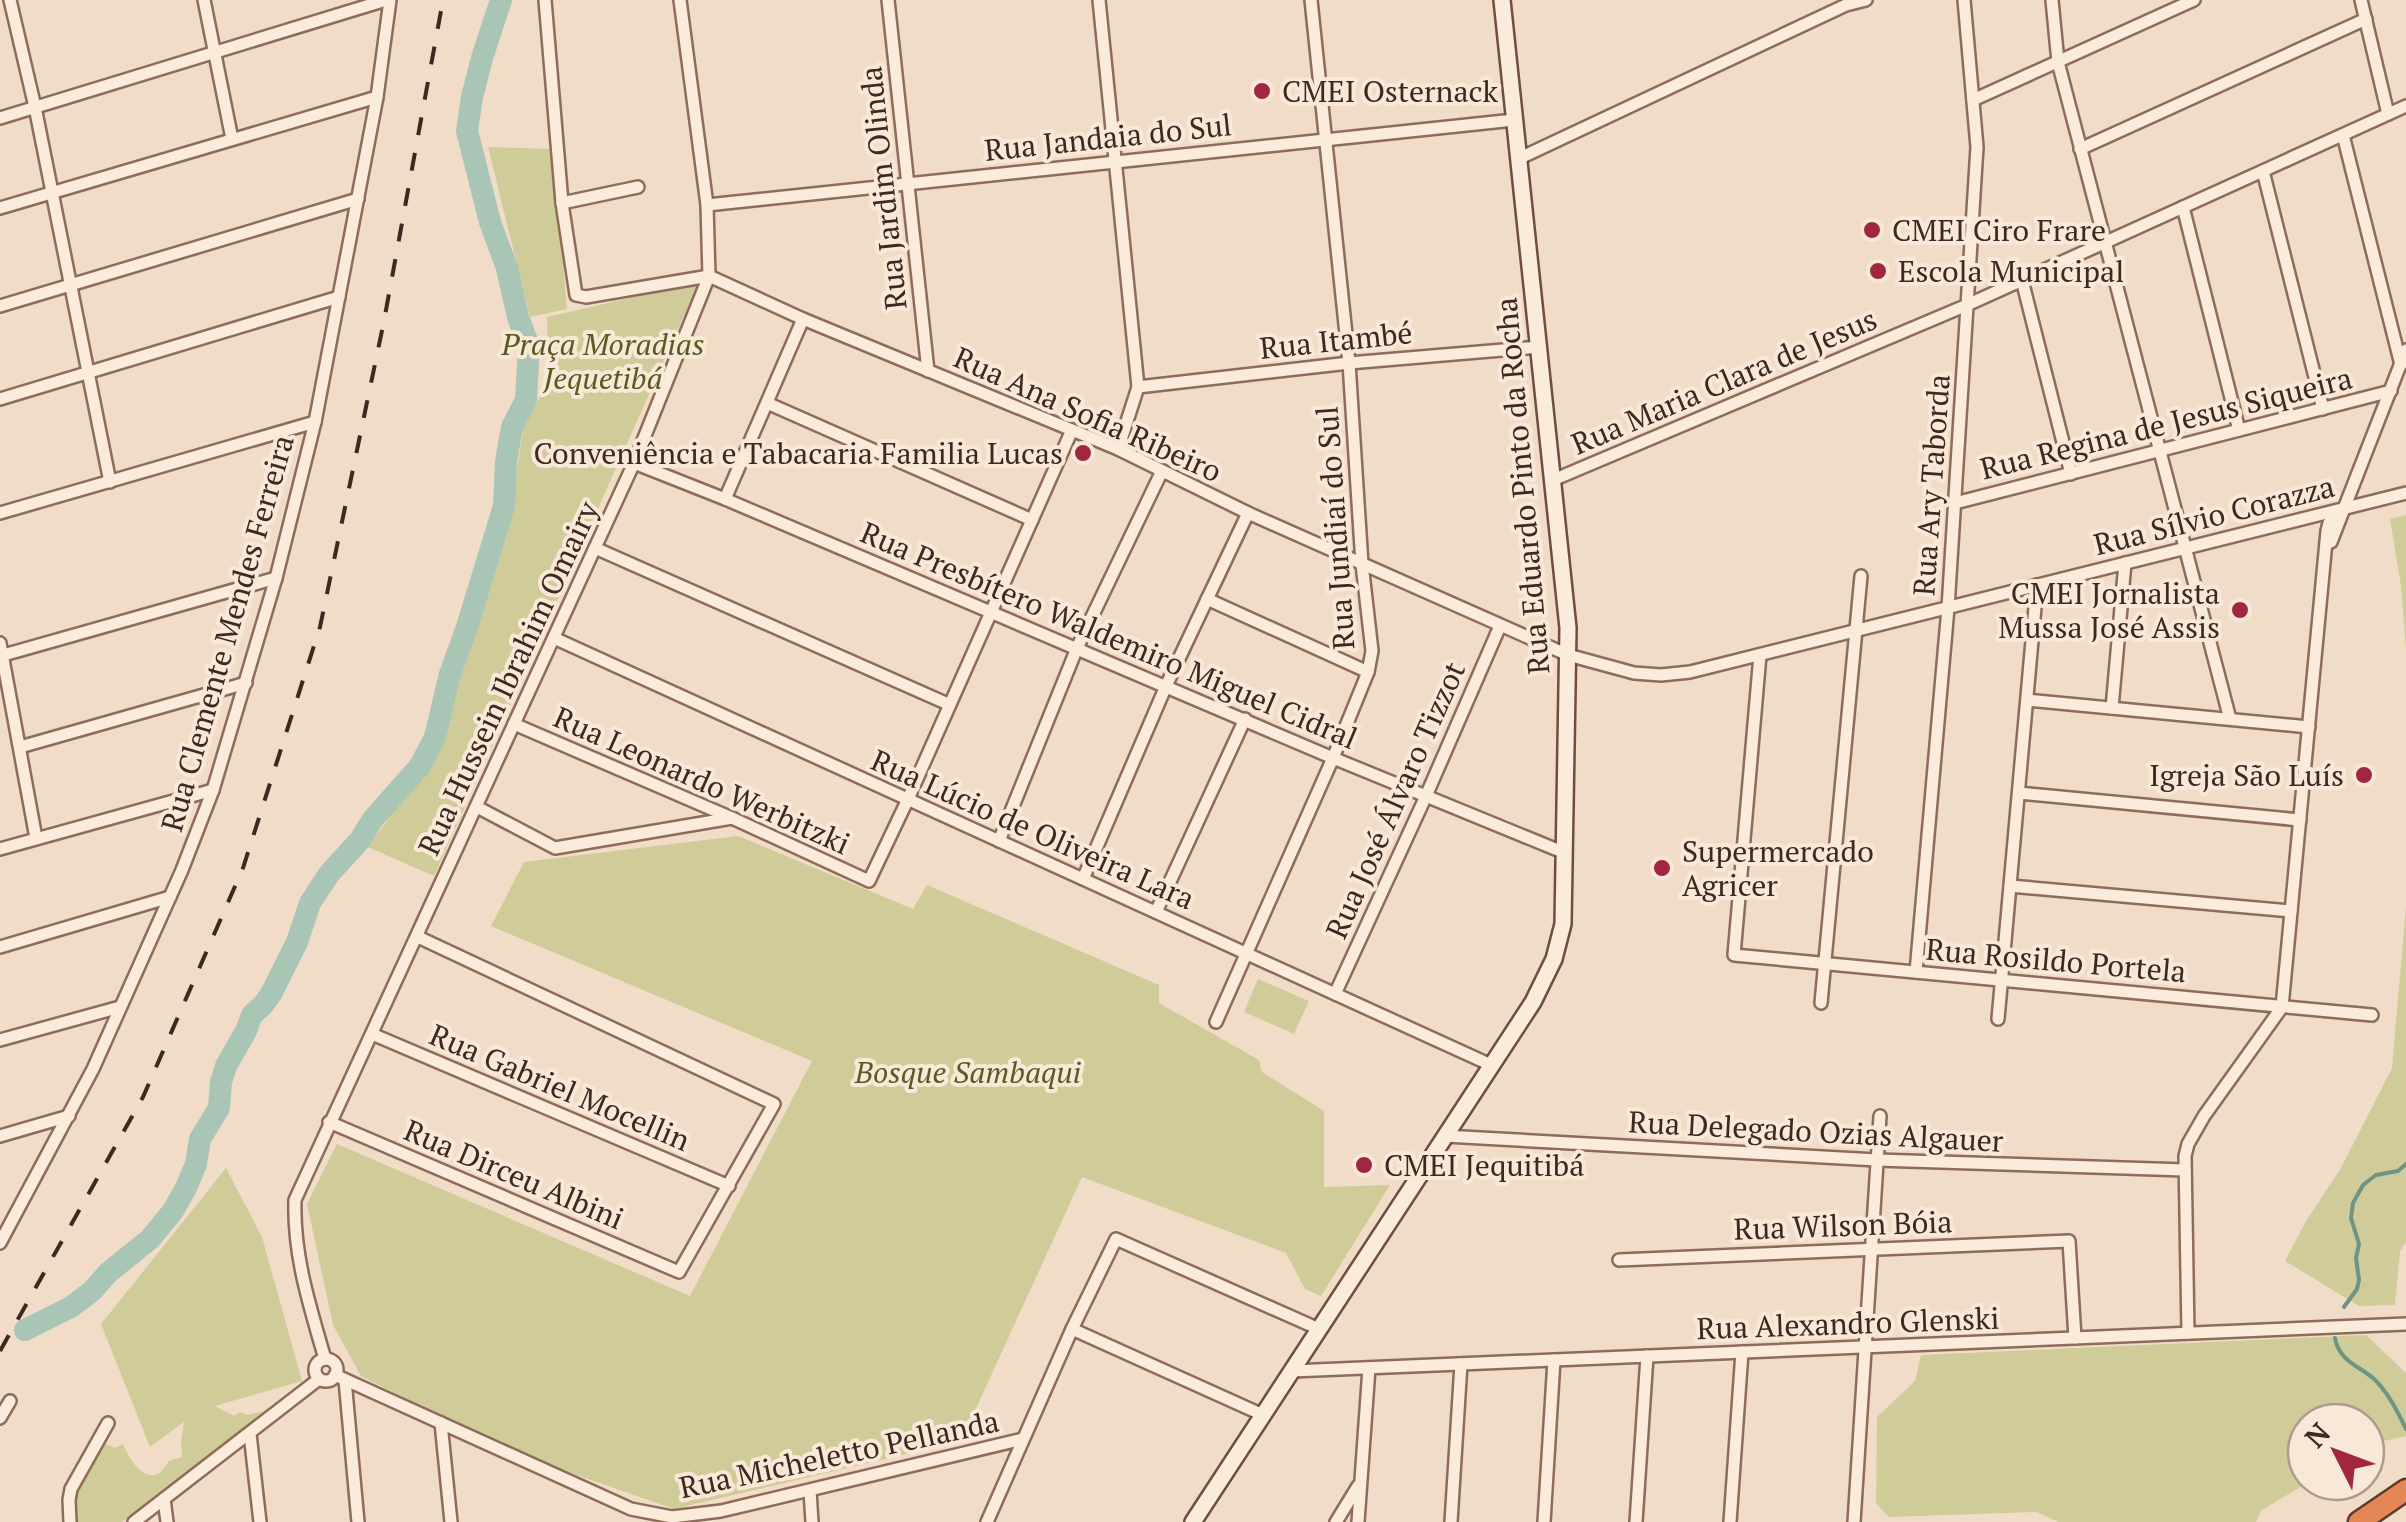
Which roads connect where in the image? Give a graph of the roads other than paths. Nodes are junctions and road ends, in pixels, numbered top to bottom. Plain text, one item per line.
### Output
1 (10, 0) edge
2 (204, 0) edge
3 (388, 0) edge
4 (545, 0) edge
5 (680, 0) edge
6 (888, 0) edge
7 (1099, 0) edge
8 (1311, 0) edge
9 (1502, 0) edge
10 (1866, 0) edge
11 (1964, 0) edge
12 (2052, 0) edge
13 (2194, 0) edge
14 (2361, 0) edge
15 (2366, 19) junction
16 (214, 54) junction
17 (2058, 62) junction
18 (377, 97) junction
19 (1973, 100) junction
20 (2406, 106) edge
21 (35, 108) junction
22 (2388, 114) junction
23 (0, 118) edge
24 (1514, 120) junction
25 (2343, 135) junction
26 (232, 139) junction
27 (1325, 140) junction
28 (2080, 150) junction
29 (1518, 159) junction
30 (1116, 160) junction
31 (2263, 171) junction
32 (908, 184) junction
33 (638, 187) dead end
34 (52, 192) junction
35 (358, 199) junction
36 (562, 203) junction
37 (707, 205) junction
38 (0, 208) edge
39 (2183, 208) junction
40 (2105, 242) junction
41 (709, 276) junction
42 (2022, 280) junction
43 (71, 285) junction
44 (339, 298) junction
45 (1967, 305) junction
46 (0, 306) edge
47 (803, 318) junction
48 (1538, 347) junction
49 (2406, 350) edge
50 (1349, 363) junction
51 (2400, 365) junction
52 (928, 371) junction
53 (89, 373) junction
54 (1138, 387) junction
55 (2391, 391) junction
56 (0, 399) edge
57 (766, 403) junction
58 (2323, 409) junction
59 (315, 422) junction
60 (1072, 430) junction
61 (2239, 430) junction
62 (1118, 449) junction
63 (2160, 451) junction
64 (634, 463) junction
65 (1162, 471) junction
66 (2070, 474) junction
67 (1553, 480) junction
68 (110, 482) junction
69 (2406, 493) edge
70 (725, 499) junction
71 (1955, 504) junction
72 (2343, 509) junction
73 (1248, 512) junction
74 (0, 513) edge
75 (1032, 520) junction
76 (595, 548) junction
77 (2185, 548) junction
78 (1362, 564) junction
79 (2125, 564) junction
80 (1861, 576) dead end
81 (276, 578) junction
82 (2037, 586) junction
83 (1207, 600) junction
84 (1948, 608) junction
85 (991, 612) junction
86 (1500, 626) junction
87 (1856, 631) junction
88 (554, 638) junction
89 (1077, 648) junction
90 (1, 651) edge
91 (1568, 655) junction
92 (1760, 655) junction
93 (1368, 672) junction
94 (246, 682) junction
95 (1166, 686) junction
96 (2027, 700) junction
97 (948, 704) junction
98 (2112, 708) junction
99 (1245, 719) junction
100 (2230, 719) junction
101 (514, 724) junction
102 (2308, 726) junction
103 (20, 747) junction
104 (1333, 758) junction
105 (212, 790) junction
106 (2019, 793) junction
107 (1426, 796) junction
108 (908, 799) junction
109 (477, 807) junction
110 (732, 818) junction
111 (2300, 820) junction
112 (36, 838) junction
113 (998, 840) junction
114 (0, 849) edge
115 (1566, 853) junction
116 (1083, 879) junction
117 (2010, 886) junction
118 (170, 896) junction
119 (2291, 911) junction
120 (1156, 912) junction
121 (418, 936) junction
122 (0, 947) edge
123 (1246, 953) junction
124 (1825, 964) junction
125 (1916, 972) junction
126 (2002, 980) junction
127 (1334, 994) junction
128 (1821, 1004) dead end
129 (2282, 1006) junction
130 (120, 1007) junction
131 (2372, 1015) dead end
132 (1998, 1019) dead end
133 (1216, 1022) dead end
134 (372, 1034) junction
135 (0, 1040) edge
136 (1491, 1065) junction
137 (69, 1116) junction
138 (1880, 1116) dead end
139 (329, 1122) junction
140 (0, 1136) edge
141 (1445, 1136) junction
142 (1877, 1160) junction
143 (2184, 1170) junction
144 (729, 1186) junction
145 (0, 1243) edge
146 (1872, 1249) junction
147 (1619, 1260) dead end
148 (2406, 1324) edge
149 (1319, 1329) junction
150 (1072, 1330) junction
151 (2188, 1333) junction
152 (2075, 1338) junction
153 (1866, 1347) junction
154 (1742, 1352) junction
155 (1647, 1356) junction
156 (325, 1360) junction
157 (1554, 1360) junction
158 (1461, 1364) junction
159 (1370, 1368) junction
160 (1292, 1372) junction
161 (340, 1377) junction
162 (319, 1379) junction
163 (10, 1401) dead end
164 (1263, 1415) junction
165 (0, 1418) edge
166 (108, 1423) dead end
167 (441, 1424) junction
168 (250, 1434) junction
169 (1024, 1439) junction
170 (1361, 1482) junction
171 (2406, 1490) edge
172 (810, 1491) junction
173 (164, 1499) junction
174 (631, 1516) edge
175 (721, 1517) edge
176 (70, 1522) edge
177 (134, 1522) edge
178 (167, 1522) edge
179 (260, 1522) edge
180 (358, 1522) edge
181 (450, 1522) edge
182 (812, 1522) edge
183 (986, 1522) edge
184 (1193, 1522) edge
185 (1336, 1522) edge
186 (1358, 1522) edge
187 (1451, 1522) edge
188 (1544, 1522) edge
189 (1636, 1522) edge
190 (1730, 1522) edge
191 (1854, 1522) edge
192 (2359, 1522) edge

1 - 21 street
2 - 16 street
3 - 16 street
3 - 18 street, Rua Clemente Mendes Ferreira
4 - 36 street
5 - 37 street, Rua Hussein Ibrahim Omairy
6 - 32 street, Rua Jardim Olinda
7 - 30 street
8 - 27 street, Rua Jundiaí do Sul
9 - 24 main road, Rua Eduardo Pinto da Rocha
10 - 29 street
11 - 19 street, Rua Ary Taborda
12 - 17 street
13 - 17 street
14 - 15 street
15 - 22 street
15 - 28 street
16 - 21 street
16 - 26 street
17 - 19 street
17 - 28 street
18 - 26 street
18 - 35 street, Rua Clemente Mendes Ferreira
19 - 45 street, Rua Ary Taborda
20 - 22 street, Rua Maria Clara de Jesus
21 - 23 street
21 - 34 street
22 - 25 street, Rua Maria Clara de Jesus
24 - 27 street, Rua Jandaia do Sul
24 - 29 main road, Rua Eduardo Pinto da Rocha
25 - 31 street, Rua Maria Clara de Jesus
25 - 51 street
26 - 34 street
27 - 30 street, Rua Jandaia do Sul
27 - 50 street, Rua Jundiaí do Sul
28 - 40 street
29 - 48 main road, Rua Eduardo Pinto da Rocha
30 - 32 street, Rua Jandaia do Sul
30 - 54 street
31 - 39 street, Rua Maria Clara de Jesus
31 - 58 street
32 - 37 street, Rua Jandaia do Sul
32 - 52 street, Rua Jardim Olinda
33 - 36 street
34 - 38 street
34 - 43 street
35 - 43 street
35 - 44 street, Rua Clemente Mendes Ferreira
36 - 41 street
37 - 41 street, Rua Hussein Ibrahim Omairy
39 - 40 street, Rua Maria Clara de Jesus
39 - 61 street
40 - 42 street, Rua Maria Clara de Jesus
40 - 63 street
41 - 47 street, Rua Ana Sofia Ribeiro
41 - 64 street, Rua Hussein Ibrahim Omairy
42 - 45 street, Rua Maria Clara de Jesus
42 - 66 street
43 - 46 street
43 - 53 street
44 - 53 street
44 - 59 street, Rua Clemente Mendes Ferreira
45 - 67 street, Rua Maria Clara de Jesus
45 - 71 street, Rua Ary Taborda
47 - 52 street, Rua Ana Sofia Ribeiro
47 - 57 street
48 - 50 street, Rua Itambé
48 - 67 main road, Rua Eduardo Pinto da Rocha
49 - 51 street
50 - 54 street, Rua Itambé
50 - 78 street, Rua Jundiaí do Sul
51 - 55 street
52 - 60 street, Rua Ana Sofia Ribeiro
53 - 56 street
53 - 68 street
54 - 62 street
55 - 58 street, Rua Regina de Jesus Siqueira
55 - 72 street
57 - 70 street
57 - 75 street
58 - 61 street, Rua Regina de Jesus Siqueira
59 - 68 street
59 - 81 street, Rua Clemente Mendes Ferreira
60 - 62 street, Rua Ana Sofia Ribeiro
60 - 75 street
61 - 63 street, Rua Regina de Jesus Siqueira
62 - 65 street, Rua Ana Sofia Ribeiro
63 - 66 street, Rua Regina de Jesus Siqueira
63 - 77 street
64 - 70 street, Rua Presbítero Waldemiro Miguel Cidral
64 - 76 street, Rua Hussein Ibrahim Omairy
65 - 73 street, Rua Ana Sofia Ribeiro
65 - 89 street
66 - 71 street, Rua Regina de Jesus Siqueira
67 - 91 main road, Rua Eduardo Pinto da Rocha
68 - 74 street
69 - 72 street, Rua Sílvio Corazza
70 - 85 street, Rua Presbítero Waldemiro Miguel Cidral
71 - 84 street, Rua Ary Taborda
72 - 77 street, Rua Sílvio Corazza
72 - 102 street
73 - 78 street, Rua Ana Sofia Ribeiro
73 - 83 street
75 - 85 street
76 - 88 street, Rua Hussein Ibrahim Omairy
76 - 97 street
77 - 79 street, Rua Sílvio Corazza
77 - 100 street
78 - 86 street, Rua Ana Sofia Ribeiro
78 - 93 street, Rua Jundiaí do Sul
79 - 82 street, Rua Sílvio Corazza
79 - 98 street
80 - 87 street
81 - 90 street
81 - 94 street, Rua Clemente Mendes Ferreira
82 - 84 street, Rua Sílvio Corazza
82 - 96 street
83 - 93 street
83 - 95 street
84 - 87 street, Rua Sílvio Corazza
84 - 125 street, Rua Ary Taborda
85 - 89 street, Rua Presbítero Waldemiro Miguel Cidral
85 - 97 street
86 - 91 street, Rua Ana Sofia Ribeiro
86 - 107 street, Rua José Álvaro Tizzot
87 - 92 street, Rua Sílvio Corazza
87 - 124 street
88 - 101 street, Rua Hussein Ibrahim Omairy
88 - 108 street, Rua Lúcio de Oliveira Lara
89 - 95 street, Rua Presbítero Waldemiro Miguel Cidral
89 - 113 street
90 - 103 street
91 - 92 street, Rua Sílvio Corazza
91 - 115 main road, Rua Eduardo Pinto da Rocha
92 - 124 street, Rua Rosildo Portela
93 - 104 street, Rua Jundiaí do Sul
94 - 103 street
94 - 105 street, Rua Clemente Mendes Ferreira
95 - 99 street, Rua Presbítero Waldemiro Miguel Cidral
95 - 116 street
96 - 98 street
96 - 106 street
97 - 108 street
98 - 100 street
99 - 104 street, Rua Presbítero Waldemiro Miguel Cidral
99 - 120 street
100 - 102 street
101 - 109 street, Rua Hussein Ibrahim Omairy
101 - 110 street, Rua Leonardo Werbitzki
102 - 111 street
103 - 112 street
104 - 107 street, Rua Presbítero Waldemiro Miguel Cidral
104 - 123 street, Rua Jundiaí do Sul
105 - 112 street
105 - 118 street, Rua Clemente Mendes Ferreira
106 - 111 street
106 - 117 street
107 - 115 street, Rua Presbítero Waldemiro Miguel Cidral
107 - 127 street, Rua José Álvaro Tizzot
108 - 110 street, Rua Leonardo Werbitzki
108 - 113 street, Rua Lúcio de Oliveira Lara
109 - 110 street
109 - 121 street, Rua Hussein Ibrahim Omairy
111 - 119 street
112 - 114 street
113 - 116 street, Rua Lúcio de Oliveira Lara
115 - 136 main road, Rua Eduardo Pinto da Rocha
116 - 120 street, Rua Lúcio de Oliveira Lara
117 - 119 street
117 - 126 street
118 - 122 street
118 - 130 street, Rua Clemente Mendes Ferreira
119 - 129 street
120 - 123 street, Rua Lúcio de Oliveira Lara
121 - 134 street, Rua Hussein Ibrahim Omairy
121 - 144 street
123 - 127 street, Rua Lúcio de Oliveira Lara
123 - 133 street, Rua Jundiaí do Sul
124 - 125 street, Rua Rosildo Portela
124 - 128 street
125 - 126 street, Rua Rosildo Portela
126 - 129 street, Rua Rosildo Portela
126 - 132 street
127 - 136 street, Rua Lúcio de Oliveira Lara
129 - 131 street, Rua Rosildo Portela
129 - 143 street
130 - 135 street
130 - 137 street, Rua Clemente Mendes Ferreira
134 - 139 street, Rua Hussein Ibrahim Omairy
134 - 144 street, Rua Gabriel Mocellin
136 - 141 main road, Rua Eduardo Pinto da Rocha
137 - 140 street
137 - 145 street, Rua Clemente Mendes Ferreira
138 - 142 street
139 - 144 street, Rua Dirceu Albini
139 - 156 street, Rua Hussein Ibrahim Omairy
141 - 142 street, Rua Delegado Ozias Algauer
141 - 149 main road, Rua Eduardo Pinto da Rocha
142 - 143 street, Rua Delegado Ozias Algauer
142 - 146 street
143 - 151 street
146 - 147 street, Rua Wilson Bóia
146 - 152 street, Rua Wilson Bóia
146 - 153 street
148 - 151 street, Rua Alexandro Glenski
149 - 150 street
149 - 160 main road, Rua Eduardo Pinto da Rocha
150 - 164 street
150 - 169 street
151 - 152 street, Rua Alexandro Glenski
152 - 153 street, Rua Alexandro Glenski
153 - 154 street, Rua Alexandro Glenski
153 - 191 street
154 - 155 street, Rua Alexandro Glenski
154 - 190 street
155 - 157 street, Rua Alexandro Glenski
155 - 189 street
156 - 161 street
156 - 162 street
157 - 158 street, Rua Alexandro Glenski
157 - 188 street
158 - 159 street, Rua Alexandro Glenski
158 - 187 street
159 - 160 street, Rua Alexandro Glenski
159 - 170 street
160 - 164 main road, Rua Eduardo Pinto da Rocha
161 - 162 street
161 - 167 street, Rua Micheletto Pellanda
161 - 180 street
162 - 168 street
163 - 165 street
164 - 184 main road, Rua Eduardo Pinto da Rocha
166 - 176 street
167 - 174 street, Rua Micheletto Pellanda
167 - 181 street
168 - 173 street
168 - 179 street
169 - 172 street, Rua Micheletto Pellanda
169 - 183 street
170 - 185 street
170 - 186 street
171 - 192 highway
172 - 175 street, Rua Micheletto Pellanda
172 - 182 street
173 - 177 street
173 - 178 street
174 - 175 street, Rua Micheletto Pellanda

